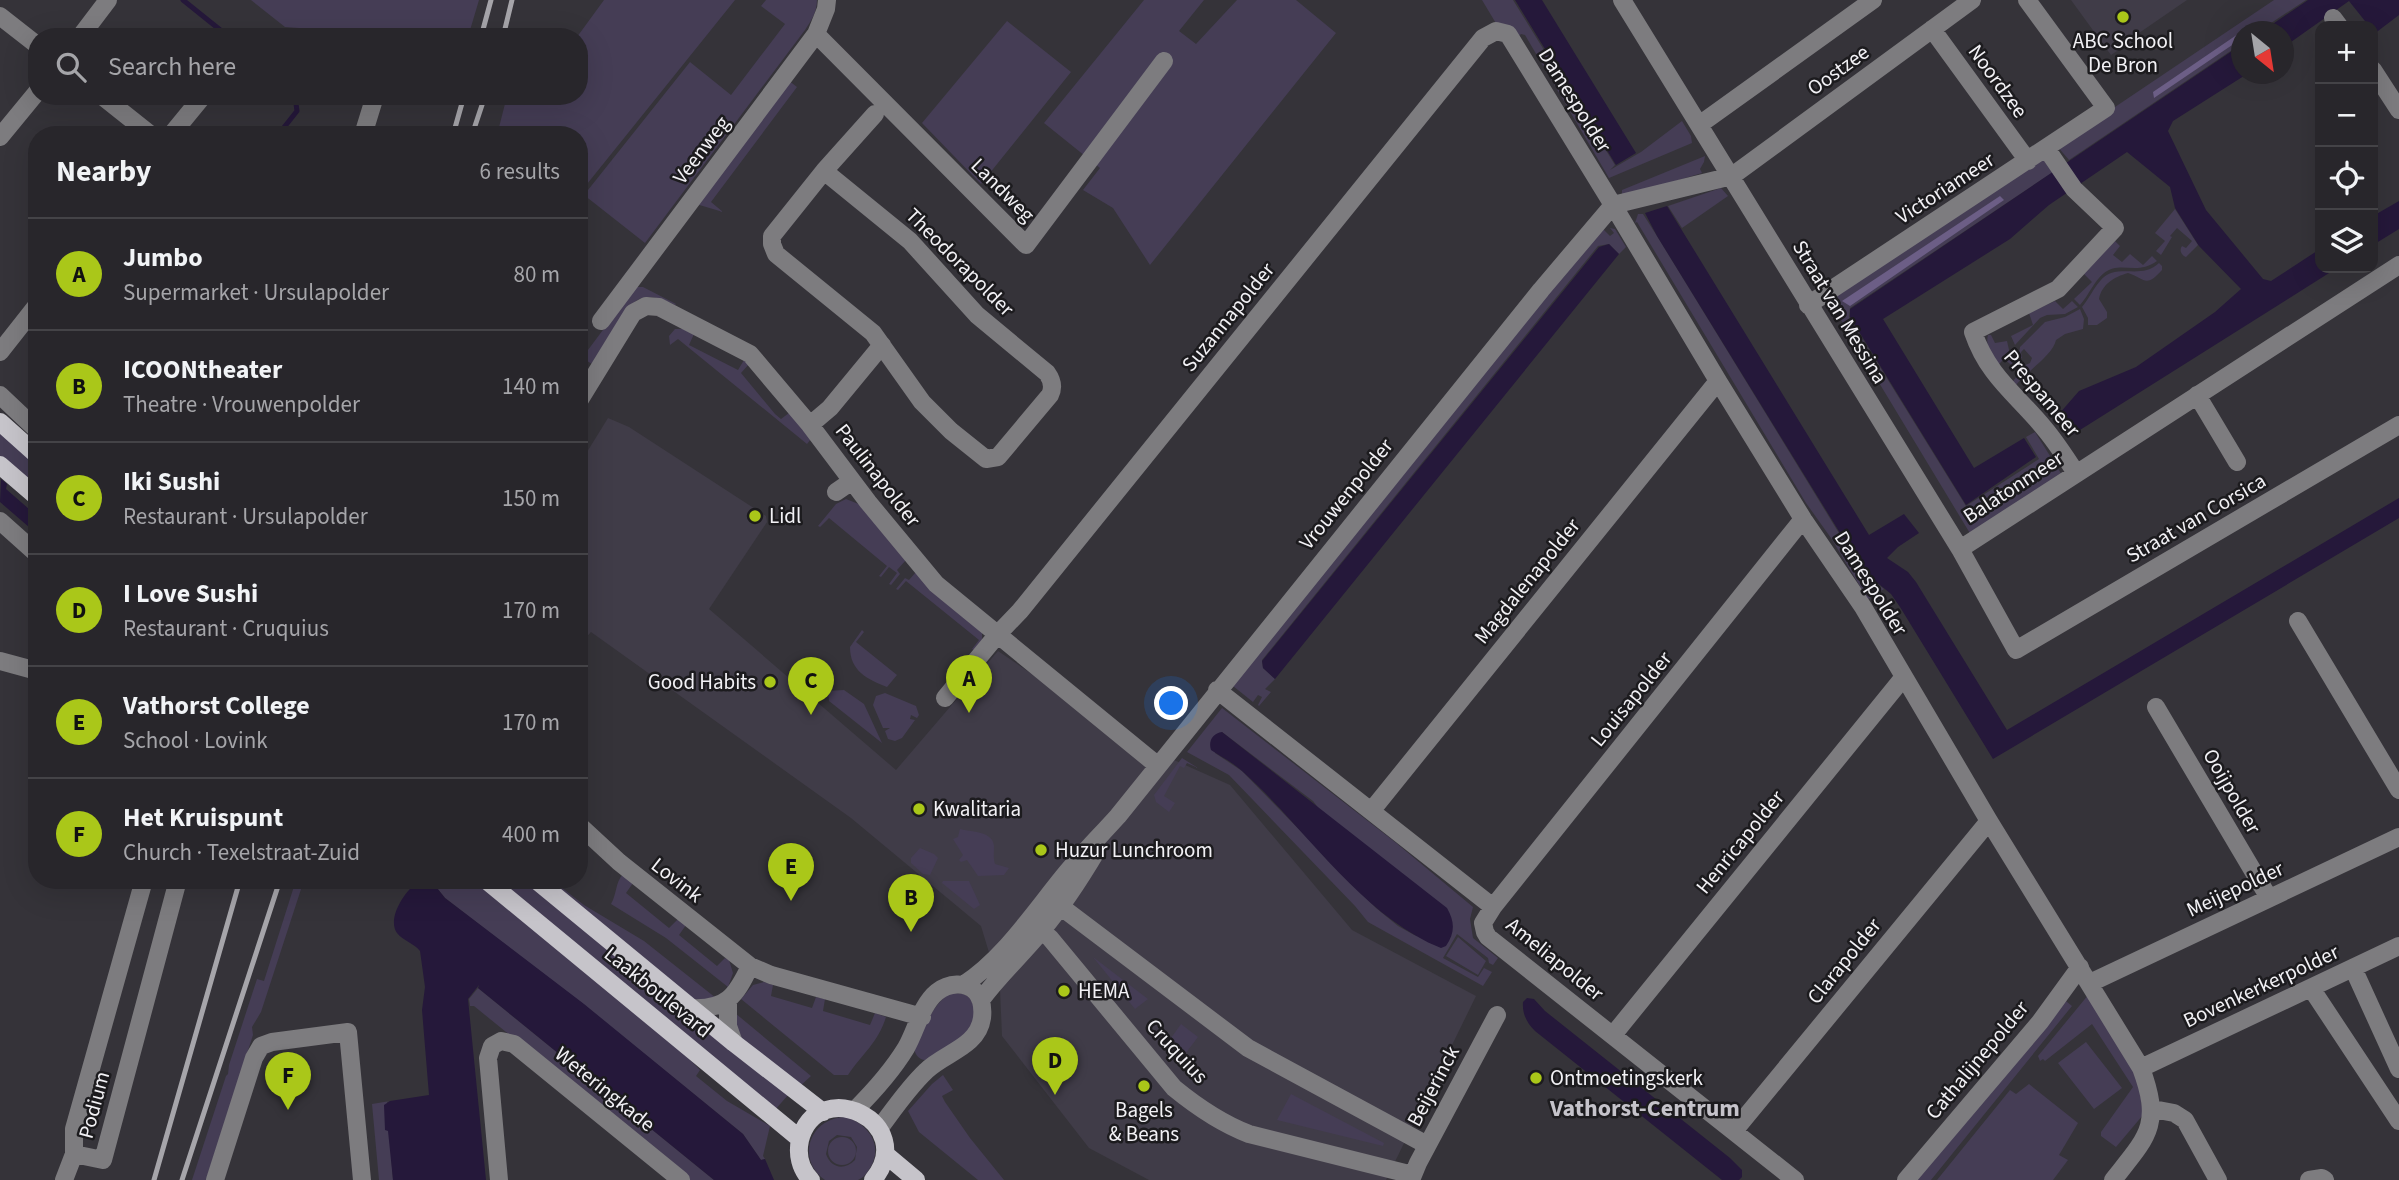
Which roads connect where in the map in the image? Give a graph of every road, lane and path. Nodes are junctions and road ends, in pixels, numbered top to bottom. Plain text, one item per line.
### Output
1 (108, 0) edge
2 (827, 0) edge
3 (1873, 0) edge
4 (1972, 0) edge
5 (2026, 0) edge
6 (1631, 3) edge
7 (0, 16) edge
8 (87, 28) edge
9 (1932, 29) junction
10 (1496, 31) joint
11 (816, 34) junction
12 (28, 38) edge
13 (1164, 61) dead end
14 (2378, 78) edge
15 (28, 103) edge
16 (113, 105) edge
17 (196, 105) edge
18 (371, 105) edge
19 (2399, 110) edge
20 (875, 114) dead end
21 (1699, 125) junction
22 (140, 126) edge
23 (179, 126) edge
24 (366, 126) edge
25 (0, 137) edge
26 (2050, 153) junction
27 (2028, 161) junction
28 (824, 171) junction
29 (1732, 176) junction
30 (1613, 205) junction
31 (2399, 265) edge
32 (1808, 305) junction
33 (28, 316) edge
34 (601, 321) dead end
35 (882, 345) junction
36 (0, 352) edge
37 (1718, 381) junction
38 (588, 386) edge
39 (0, 395) edge
40 (2197, 395) junction
41 (28, 421) edge
42 (0, 422) edge
43 (810, 425) junction
44 (2399, 425) edge
45 (28, 447) edge
46 (2237, 462) dead end
47 (0, 465) edge
48 (2076, 473) junction
49 (852, 481) junction
50 (28, 489) edge
51 (836, 492) dead end
52 (1803, 519) junction
53 (0, 521) edge
54 (28, 546) edge
55 (1959, 549) junction
56 (2298, 621) dead end
57 (998, 634) junction
58 (2016, 650) joint
59 (0, 661) edge
60 (28, 669) edge
61 (1903, 678) junction
62 (1217, 690) junction
63 (946, 698) dead end
64 (2156, 707) dead end
65 (1157, 765) junction
66 (2399, 790) edge
67 (1372, 810) junction
68 (1989, 821) junction
69 (588, 833) edge
70 (2399, 837) edge
71 (141, 889) edge
72 (176, 889) edge
73 (497, 889) edge
74 (547, 889) edge
75 (2269, 898) junction
76 (1054, 902) junction
77 (1493, 907) junction
78 (1035, 926) junction
79 (2399, 946) edge
80 (750, 966) junction
81 (2080, 967) junction
82 (2353, 968) junction
83 (2090, 983) junction
84 (963, 985) junction
85 (2311, 988) junction
86 (981, 1000) junction
87 (728, 1002) junction
88 (691, 1007) junction
89 (1497, 1015) dead end
90 (922, 1017) junction
91 (1613, 1035) junction
92 (734, 1044) junction
93 (906, 1049) junction
94 (2141, 1068) junction
95 (927, 1069) junction
96 (2399, 1069) edge
97 (2153, 1109) junction
98 (855, 1110) junction
99 (823, 1112) junction
100 (2399, 1121) edge
101 (879, 1129) junction
102 (1734, 1130) junction
103 (800, 1139) junction
104 (1427, 1145) junction
105 (74, 1154) junction
106 (885, 1154) junction
107 (1412, 1178) edge
108 (2118, 1178) edge
109 (64, 1180) edge
110 (215, 1180) edge
111 (362, 1180) edge
112 (499, 1180) edge
113 (681, 1180) edge
114 (811, 1180) edge
115 (873, 1180) edge
116 (916, 1180) edge
117 (1795, 1180) edge
118 (1906, 1180) edge
119 (2218, 1180) edge
120 (2309, 1180) edge
121 (2325, 1180) edge

1 - 8 street
2 - 11 street, Veenweg
3 - 21 street
4 - 9 street, Oostzee
5 - 26 street, Victoriameer
6 - 21 street, Straat van Messina
7 - 12 street
9 - 27 street, Noordzee
9 - 29 street, Oostzee
10 - 30 street, Damespolder
10 - 57 street, Suzannapolder
11 - 13 street, Landweg
11 - 34 street, Veenweg
14 - 19 street
15 - 25 street
16 - 22 street
17 - 23 street
18 - 24 street
20 - 28 street, Theodorapolder
21 - 29 street, Straat van Messina
26 - 27 street, Victoriameer
26 - 48 street, Prespameer
27 - 32 street, Victoriameer
28 - 35 street, Theodorapolder
28 - 35 street, Theodorapolder
29 - 30 street
29 - 32 street, Straat van Messina
30 - 37 street, Damespolder
30 - 62 street, Vrouwenpolder
31 - 40 street, Balatonmeer
32 - 55 street, Straat van Messina
33 - 36 street
35 - 43 street
37 - 52 street, Damespolder
37 - 67 street, Magdalenapolder
38 - 43 street, Paulinapolder
39 - 41 street
40 - 46 street
40 - 48 street, Balatonmeer
42 - 45 main road
43 - 49 street, Paulinapolder
44 - 58 street, Straat van Corsica
47 - 50 main road
48 - 55 street, Balatonmeer
49 - 51 street
49 - 57 street, Paulinapolder
52 - 61 street, Damespolder
52 - 77 street, Louisapolder
53 - 54 street
55 - 58 street, Straat van Messina
56 - 66 street
57 - 63 street, Suzannapolder
57 - 65 street, Paulinapolder
59 - 60 street
61 - 68 street, Damespolder
61 - 91 street, Henricapolder
62 - 65 street, Vrouwenpolder
62 - 67 street, Ameliapolder
64 - 75 street, Ooijpolder
65 - 76 street, Vrouwenpolder
67 - 77 street, Ameliapolder
68 - 81 street, Damespolder
68 - 102 street, Clarapolder
69 - 80 street, Lovink
70 - 75 street, Meijepolder
71 - 105 street, Podium
72 - 105 street, Podium
73 - 103 main road, Laakboulevard
74 - 88 main road, Laakboulevard
75 - 83 street, Meijepolder
76 - 78 street, Vrouwenpolder
76 - 104 street, Cruquius
77 - 91 street, Ameliapolder
78 - 84 street, Vrouwenpolder
78 - 86 street, Vrouwenpolder
78 - 107 street, Cruquius
79 - 82 street, Bovenkerkerpolder
80 - 87 street
80 - 90 street, Lovink
81 - 83 street, Damespolder
81 - 118 street, Cathalijnepolder
82 - 85 street, Bovenkerkerpolder
82 - 96 street
83 - 94 street, Damespolder
84 - 86 street
84 - 90 street, Vrouwenpolder
85 - 94 street, Bovenkerkerpolder
85 - 100 street
86 - 95 street, Vrouwenpolder
87 - 88 street
87 - 92 street
88 - 92 main road, Laakboulevard
89 - 104 street, Beijerinck
90 - 93 street, Vrouwenpolder
91 - 102 street, Ameliapolder
92 - 99 main road, Laakboulevard
93 - 95 street
93 - 98 street, Vrouwenpolder
94 - 97 street, Damespolder
95 - 101 street, Vrouwenpolder
97 - 108 street
97 - 119 street
98 - 99 main road
98 - 101 main road
99 - 103 main road
101 - 106 main road
102 - 117 street, Ameliapolder
103 - 114 main road
104 - 107 street, Beijerinck
105 - 109 street
106 - 115 main road
106 - 116 main road
110 - 111 street
112 - 113 street, Weteringkade
120 - 121 street

